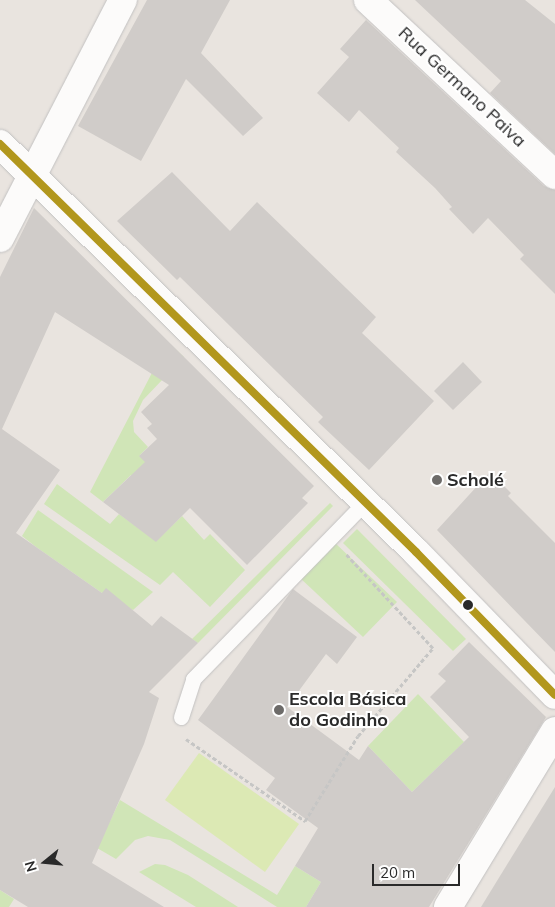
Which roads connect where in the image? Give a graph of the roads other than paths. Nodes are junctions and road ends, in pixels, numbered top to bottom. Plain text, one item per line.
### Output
1 (122, 0) edge
2 (368, 0) edge
3 (0, 144) edge
4 (555, 175) edge
5 (31, 176) junction
6 (0, 238) edge
7 (365, 502) junction
8 (555, 695) edge
9 (181, 717) road end
10 (555, 731) edge
11 (448, 907) edge

1 - 5 street
2 - 4 street, Rua Germano Paiva
3 - 5 street
5 - 6 street
5 - 7 street
7 - 8 street
7 - 9 lane
10 - 11 street

